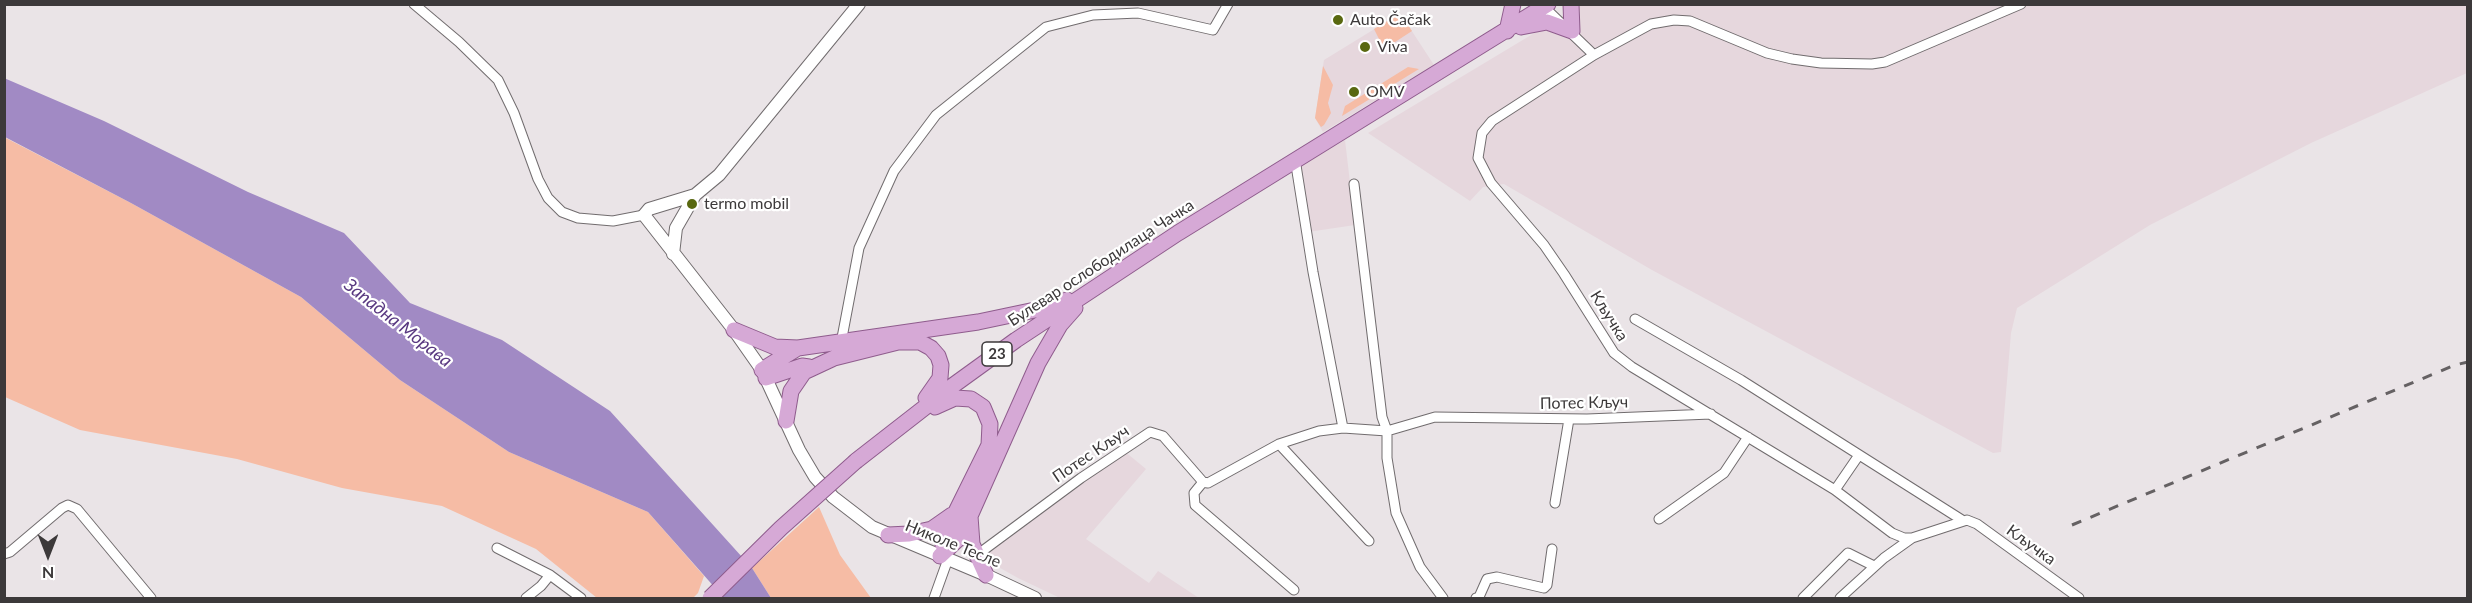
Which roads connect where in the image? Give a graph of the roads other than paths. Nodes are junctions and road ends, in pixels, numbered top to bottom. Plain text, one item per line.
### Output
1 (414, 4) edge
2 (859, 4) edge
3 (1228, 4) edge
4 (1513, 4) edge
5 (1571, 4) edge
6 (2020, 4) edge
7 (1545, 5) edge
8 (1572, 31) junction
9 (1507, 32) junction
10 (1594, 55) junction
11 (1295, 159) junction
12 (1354, 184) dead end
13 (695, 195) junction
14 (644, 215) junction
15 (673, 254) junction
16 (1081, 297) junction
17 (1635, 319) dead end
18 (734, 330) junction
19 (841, 343) junction
20 (798, 348) junction
21 (813, 367) junction
22 (764, 374) junction
23 (916, 414) junction
24 (1712, 414) junction
25 (1569, 419) junction
26 (786, 421) junction
27 (1343, 428) junction
28 (1387, 430) junction
29 (1748, 437) junction
30 (1279, 444) junction
31 (1859, 455) junction
32 (1203, 482) junction
33 (1835, 490) junction
34 (1555, 503) dead end
35 (962, 515) junction
36 (1659, 519) dead end
37 (1962, 520) junction
38 (888, 535) junction
39 (1912, 538) junction
40 (1369, 541) dead end
41 (497, 548) dead end
42 (1552, 549) dead end
43 (4, 554) edge
44 (944, 555) junction
45 (977, 555) junction
46 (1874, 566) junction
47 (550, 575) junction
48 (986, 575) junction
49 (1294, 590) dead end
50 (151, 598) edge
51 (526, 598) edge
52 (580, 598) edge
53 (710, 598) edge
54 (934, 598) edge
55 (1035, 598) edge
56 (1443, 598) edge
57 (1476, 598) edge
58 (1803, 598) edge
59 (1840, 598) edge
60 (2079, 598) edge

1 - 14 street
2 - 13 street
3 - 19 street
4 - 9 main road
5 - 8 main road
6 - 10 street, Кључка
7 - 8 street
7 - 9 main road, Булевар ослободилаца Чачка / 23
8 - 9 main road
8 - 10 street
9 - 11 main road, Булевар ослободилаца Чачка / 23
10 - 24 street, Кључка
11 - 16 main road, Булевар ослободилаца Чачка / 23
11 - 27 street
12 - 28 street
13 - 14 street
13 - 15 street
14 - 15 street, Николе Тесле
15 - 18 street, Николе Тесле
16 - 19 main road
16 - 23 main road, Булевар ослободилаца Чачка / 23
16 - 35 main road
17 - 31 street, Кључка
18 - 20 main road
18 - 22 street, Николе Тесле
19 - 20 main road
20 - 22 main road
21 - 22 main road
21 - 23 main road
21 - 26 main road
22 - 26 street, Николе Тесле
23 - 35 main road
23 - 53 main road, Булевар ослободилаца Чачка / 23, bridge
24 - 25 street, Потес Кључ
24 - 29 street, Кључка
25 - 28 street, Потес Кључ
25 - 34 street
26 - 38 street, Николе Тесле
27 - 28 street, Потес Кључ
27 - 30 street, Потес Кључ
28 - 56 street
29 - 33 street, Кључка
29 - 36 street
30 - 32 street, Потес Кључ
30 - 40 street
31 - 33 street
31 - 37 street, Кључка
32 - 45 street, Потес Кључ
32 - 49 street
33 - 39 street, Кључка
35 - 38 main road
35 - 44 main road
35 - 45 main road
37 - 39 street
37 - 60 street, Кључка
38 - 44 street, Николе Тесле
39 - 46 street
41 - 47 street
42 - 57 street
43 - 50 street
44 - 48 street, Николе Тесле
44 - 54 street
45 - 48 main road
46 - 58 street
46 - 59 street
47 - 51 street
47 - 52 street
48 - 55 street, Николе Тесле

